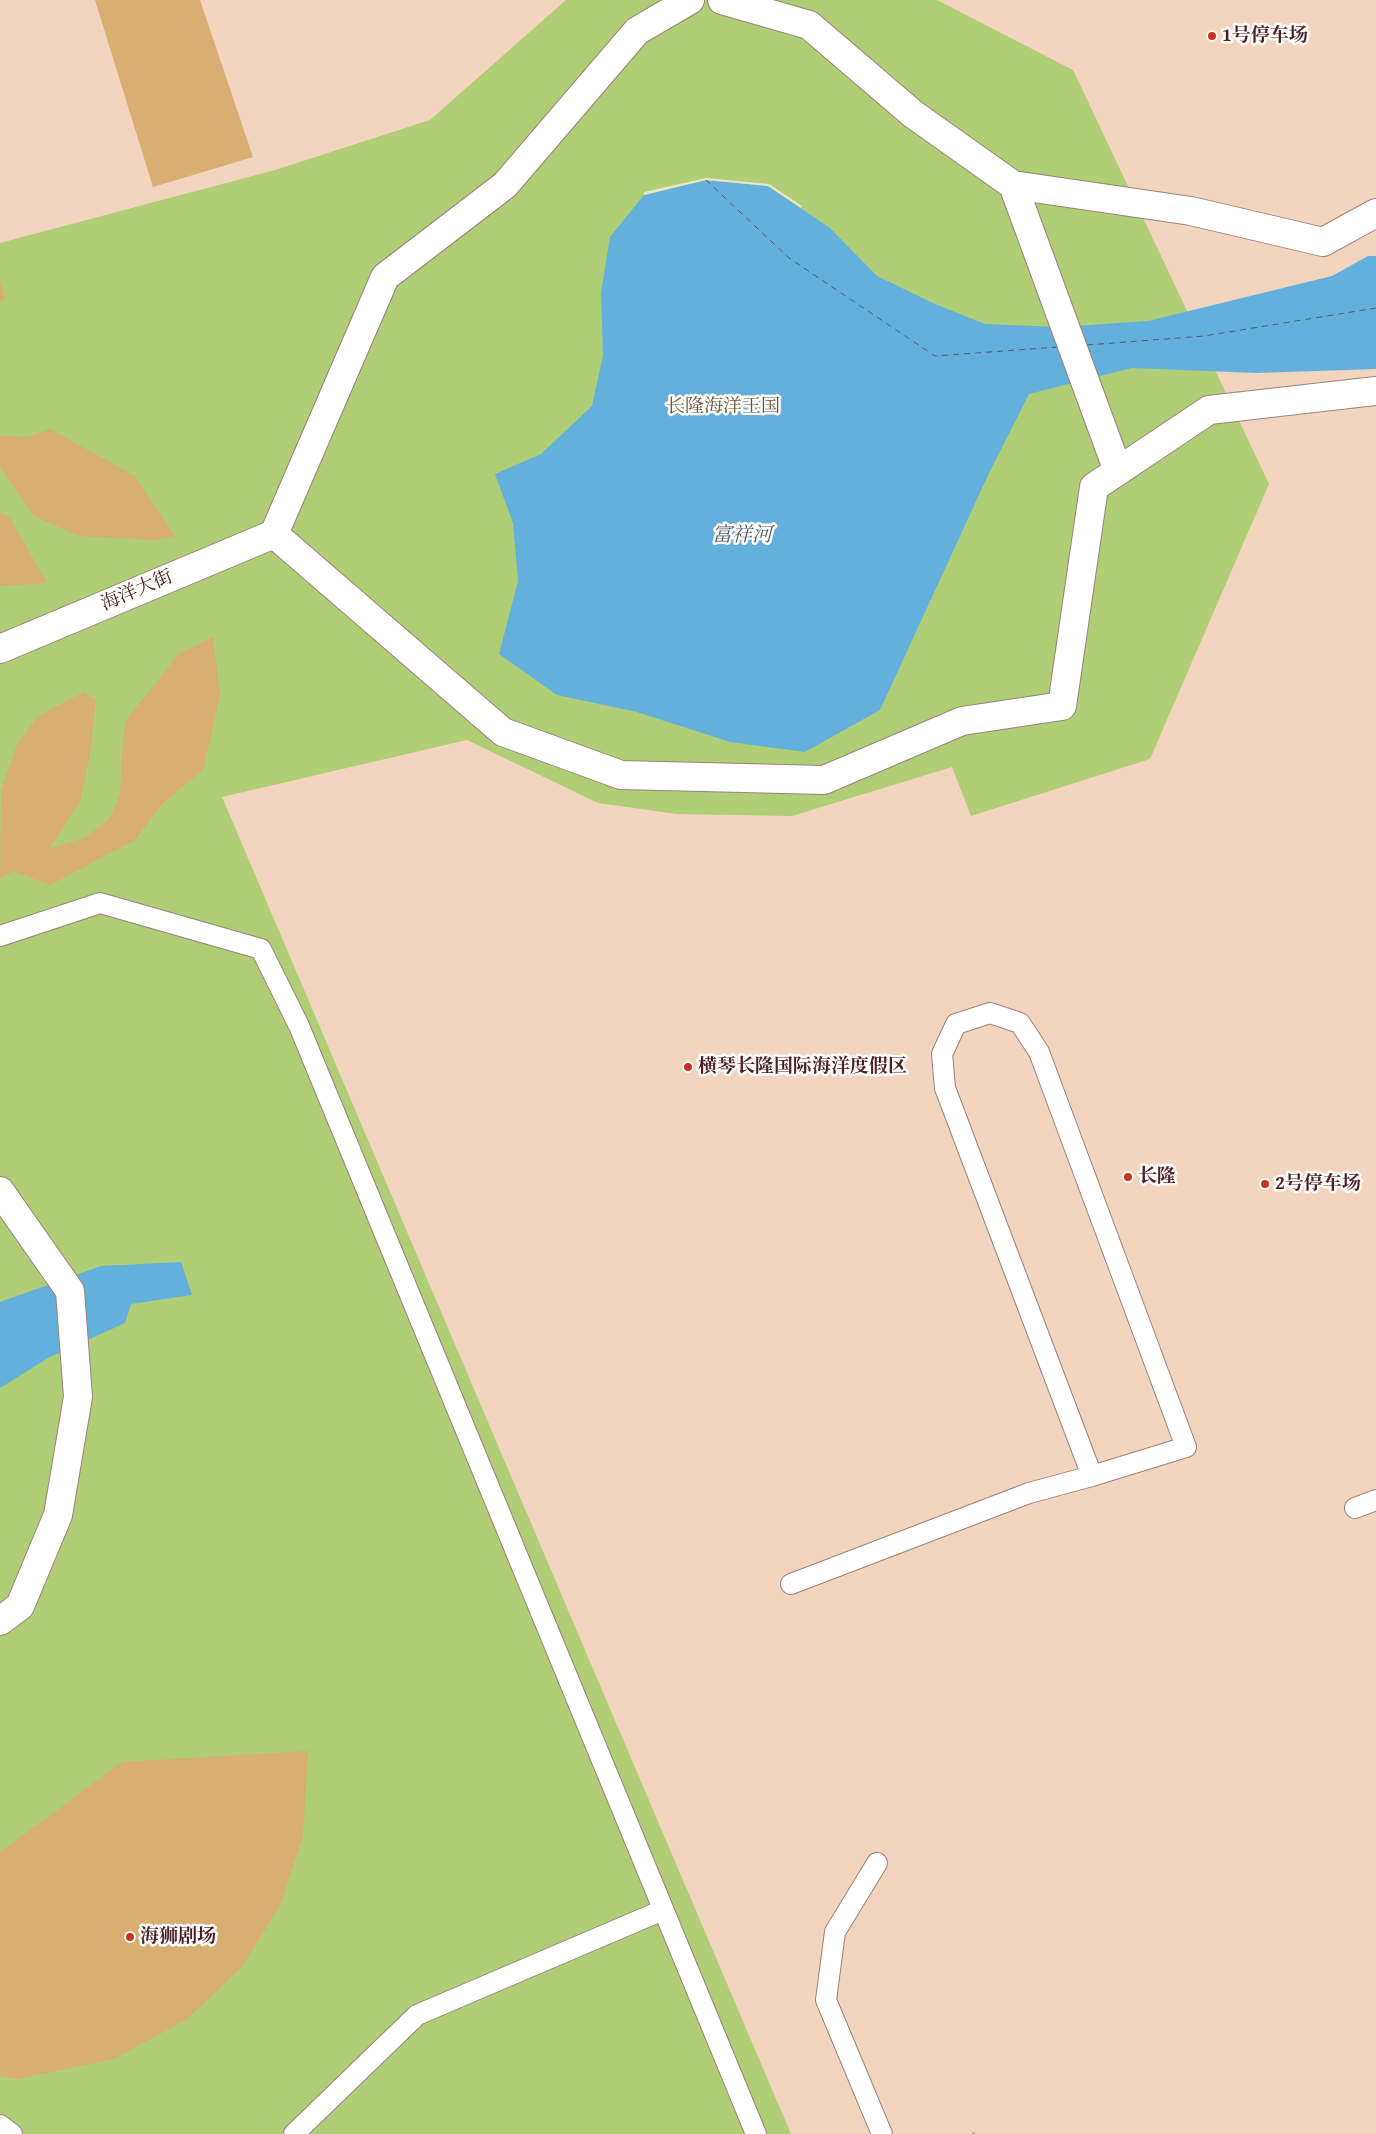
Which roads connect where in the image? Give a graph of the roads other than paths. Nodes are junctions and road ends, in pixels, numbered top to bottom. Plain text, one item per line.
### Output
1 (690, 0) edge
2 (722, 0) edge
3 (1013, 185) junction
4 (1376, 213) edge
5 (1376, 390) edge
6 (1118, 471) junction
7 (274, 534) junction
8 (0, 648) edge
9 (0, 936) edge
10 (0, 1190) edge
11 (1092, 1476) junction
12 (1376, 1500) edge
13 (1355, 1508) dead end
14 (791, 1584) dead end
15 (0, 1621) edge
16 (877, 1863) dead end
17 (664, 1910) junction
18 (0, 2125) edge
19 (12, 2134) edge
20 (294, 2134) edge
21 (756, 2134) edge
22 (882, 2134) edge

1 - 7 street
2 - 3 street
3 - 4 street
3 - 6 street
5 - 6 street
6 - 7 street
7 - 8 street, 海洋大街
9 - 17 lane
10 - 15 street
11 - 11 lane
11 - 14 lane
12 - 13 lane
16 - 22 lane
17 - 20 lane
17 - 21 lane
18 - 19 lane

